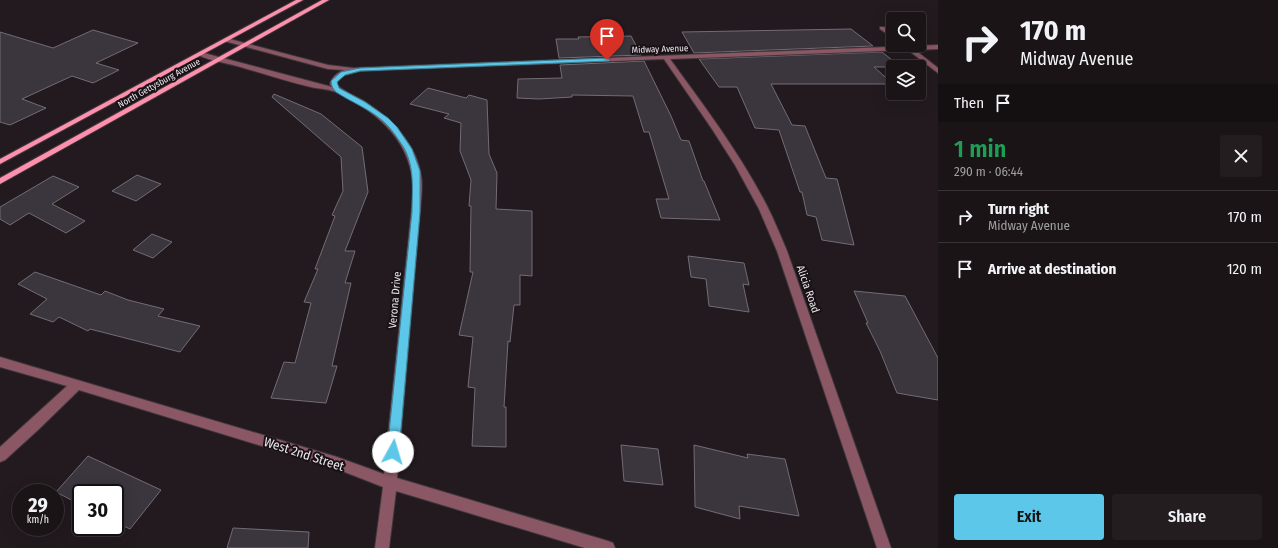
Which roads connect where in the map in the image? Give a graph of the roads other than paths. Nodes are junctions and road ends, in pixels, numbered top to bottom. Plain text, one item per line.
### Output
1 (300, 0) edge
2 (326, 0) edge
3 (882, 28) dead end
4 (886, 31) edge
5 (226, 40) junction
6 (245, 45) junction
7 (926, 47) edge
8 (938, 47) edge
9 (886, 48) edge
10 (913, 52) edge
11 (200, 54) junction
12 (666, 58) junction
13 (220, 59) junction
14 (354, 70) junction
15 (938, 71) edge
16 (337, 90) junction
17 (0, 162) edge
18 (0, 181) edge
19 (0, 362) edge
20 (77, 384) junction
21 (0, 456) edge
22 (390, 483) junction
23 (382, 548) edge
24 (608, 548) edge
25 (884, 548) edge

1 - 5 main road, North Gettysburg Avenue
2 - 6 main road, North Gettysburg Avenue
3 - 4 street
5 - 6 street
5 - 11 main road, North Gettysburg Avenue
6 - 13 main road, North Gettysburg Avenue
6 - 14 street
7 - 8 street, Midway Avenue
9 - 12 street, Midway Avenue
10 - 15 street
11 - 13 street, Verona Drive
11 - 17 main road, North Gettysburg Avenue
12 - 14 street, Midway Avenue
12 - 25 street, Alicia Road
13 - 16 street, Verona Drive
13 - 18 main road, North Gettysburg Avenue
14 - 16 street, Midway Avenue
16 - 22 street, Verona Drive
19 - 20 street, West 2nd Street
20 - 21 street
20 - 22 street, West 2nd Street
22 - 23 street, Verona Drive
22 - 24 street, West 2nd Street

